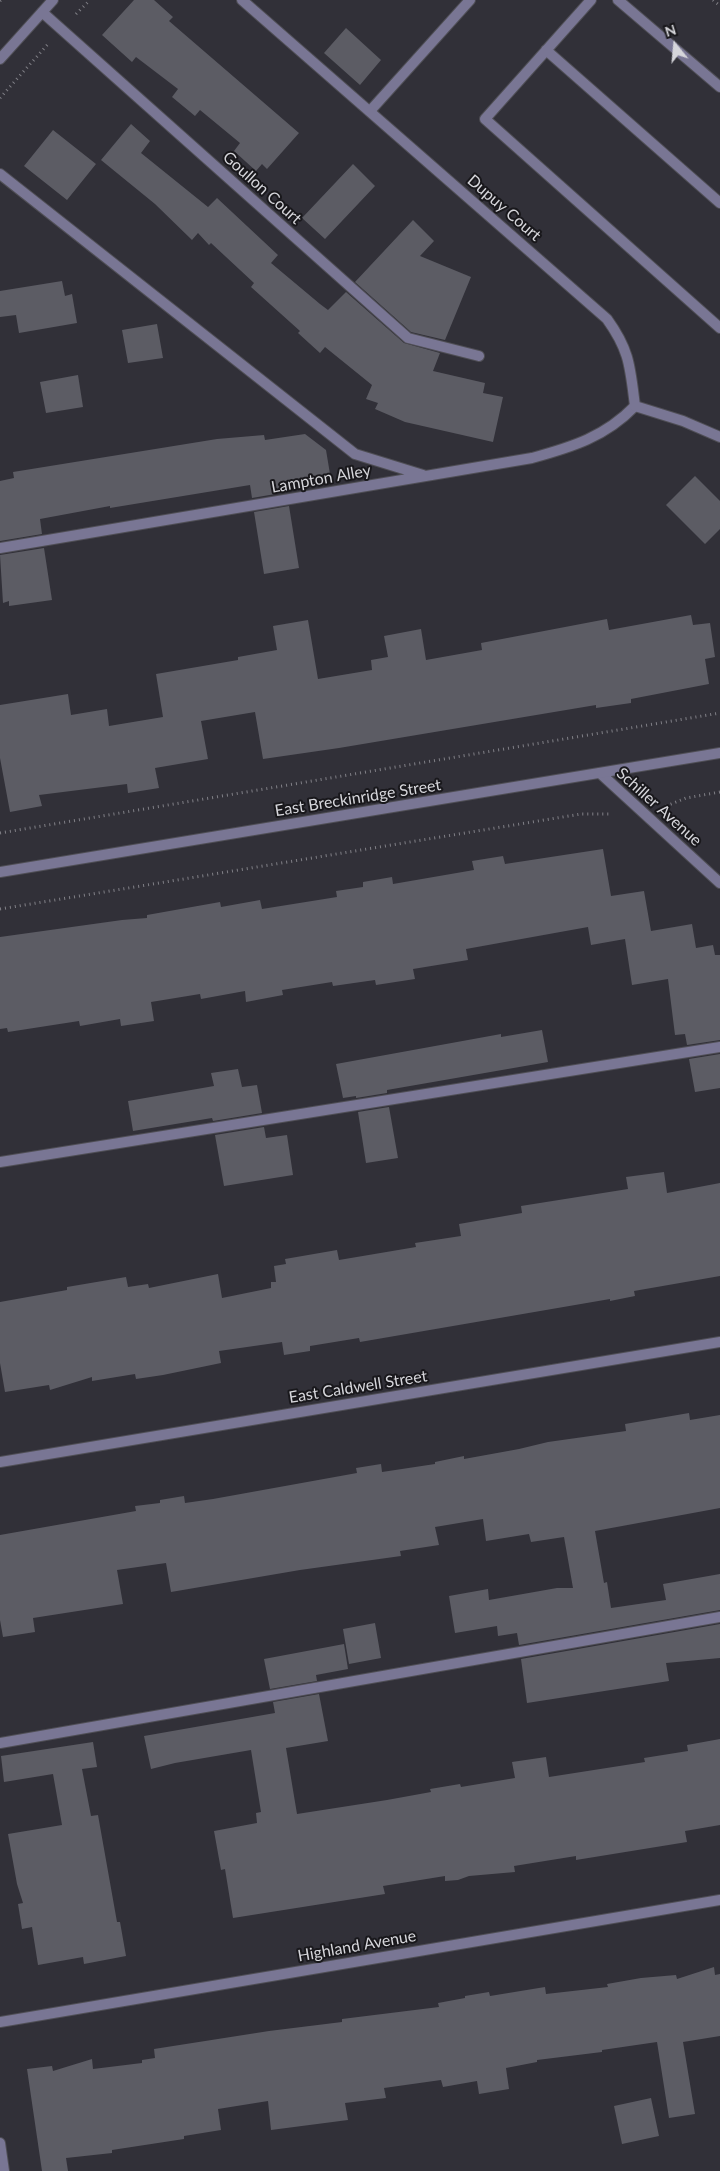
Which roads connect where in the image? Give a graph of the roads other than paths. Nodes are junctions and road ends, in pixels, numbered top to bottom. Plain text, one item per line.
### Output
1 (53, 0) edge
2 (242, 0) edge
3 (470, 0) edge
4 (591, 0) edge
5 (618, 0) edge
6 (42, 12) junction
7 (546, 50) junction
8 (0, 59) edge
9 (720, 87) edge
10 (370, 111) junction
11 (0, 174) edge
12 (720, 203) edge
13 (720, 328) edge
14 (479, 356) dead end
15 (635, 406) junction
16 (720, 437) edge
17 (426, 476) junction
18 (0, 548) edge
19 (720, 753) edge
20 (600, 774) junction
21 (0, 872) edge
22 (720, 883) edge
23 (720, 1047) edge
24 (0, 1162) edge
25 (720, 1342) edge
26 (0, 1462) edge
27 (720, 1617) edge
28 (0, 1744) edge
29 (720, 1900) edge
30 (0, 2022) edge
31 (0, 2143) edge
32 (4, 2171) edge

1 - 6 street
2 - 10 street, Dupuy Court
3 - 10 street
4 - 7 street
5 - 9 street
6 - 8 street
6 - 14 street, Goullon Court
7 - 12 street
7 - 13 street
10 - 15 street, Dupuy Court
11 - 17 street
15 - 16 street
15 - 17 street, Lampton Alley
17 - 18 street, Lampton Alley
19 - 20 street, East Breckinridge Street
20 - 21 street, East Breckinridge Street
20 - 22 street, Schiller Avenue
23 - 24 street
25 - 26 street, East Caldwell Street
27 - 28 street
29 - 30 street, Highland Avenue
31 - 32 street

